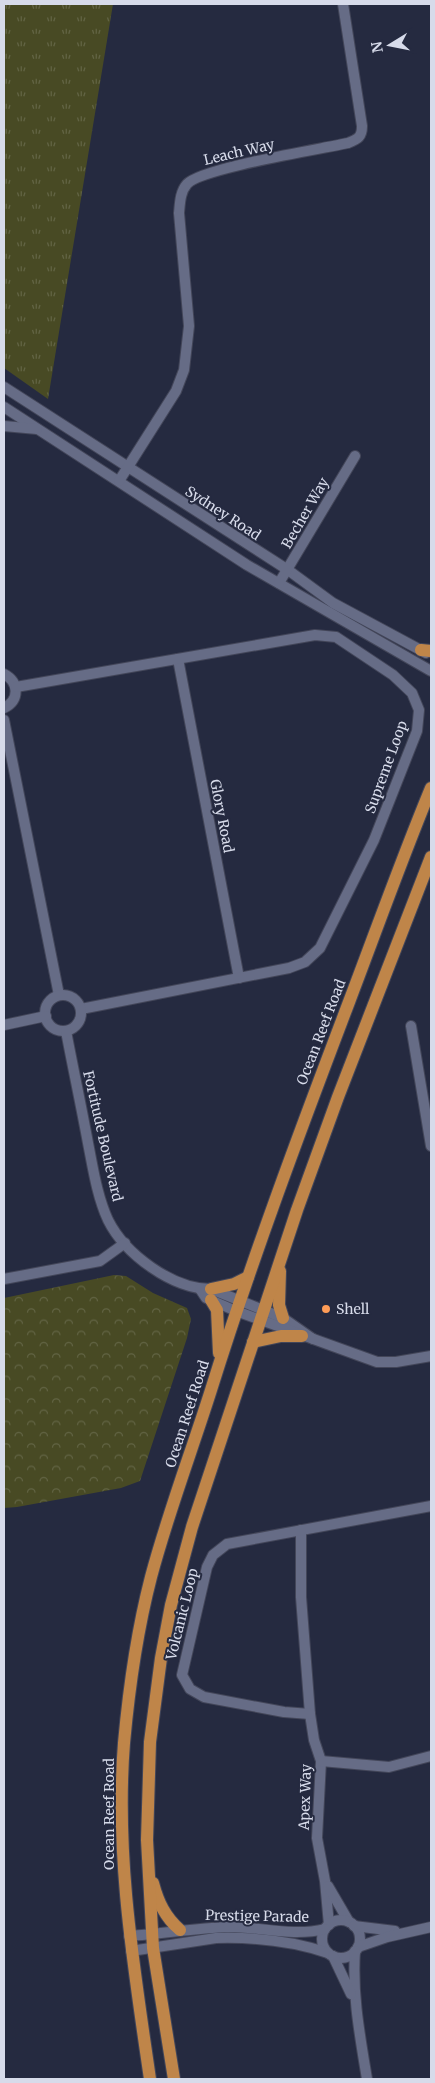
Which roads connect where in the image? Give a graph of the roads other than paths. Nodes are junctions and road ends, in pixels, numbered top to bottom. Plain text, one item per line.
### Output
1 (343, 4) edge
2 (7, 390) edge
3 (4, 408) edge
4 (4, 426) edge
5 (40, 430) junction
6 (355, 456) dead end
7 (128, 468) junction
8 (119, 481) junction
9 (288, 570) junction
10 (279, 584) junction
11 (428, 652) edge
12 (178, 659) junction
13 (431, 671) edge
14 (4, 674) edge
15 (16, 687) junction
16 (4, 708) edge
17 (4, 720) edge
18 (431, 788) edge
19 (431, 857) edge
20 (239, 978) junction
21 (59, 996) junction
22 (81, 1009) junction
23 (46, 1016) junction
24 (4, 1025) edge
25 (411, 1026) dead end
26 (66, 1031) junction
27 (431, 1146) edge
28 (125, 1243) junction
29 (280, 1261) junction
30 (248, 1277) junction
31 (4, 1279) edge
32 (207, 1293) junction
33 (237, 1306) junction
34 (262, 1316) junction
35 (283, 1318) junction
36 (308, 1338) junction
37 (253, 1342) junction
38 (431, 1356) edge
39 (220, 1364) junction
40 (431, 1506) edge
41 (301, 1530) junction
42 (310, 1714) junction
43 (431, 1756) edge
44 (321, 1761) junction
45 (148, 1858) junction
46 (325, 1881) junction
47 (351, 1924) junction
48 (327, 1927) junction
49 (431, 1927) edge
50 (180, 1930) junction
51 (406, 1932) junction
52 (152, 1934) junction
53 (128, 1936) junction
54 (153, 1948) junction
55 (356, 1949) junction
56 (131, 1951) junction
57 (330, 1954) junction
58 (354, 2004) junction
59 (150, 2079) edge
60 (174, 2079) edge
61 (367, 2079) edge

1 - 7 street, Leach Way
2 - 3 street
2 - 7 street, Sydney Road
3 - 5 street
4 - 5 street
5 - 8 street
6 - 9 street, Becher Way
7 - 8 street, Leach Way
7 - 9 street, Sydney Road
8 - 10 street
9 - 10 street, Becher Way
9 - 11 street, Sydney Road
10 - 13 street
12 - 15 street, Supreme Loop
12 - 20 street, Glory Road
12 - 20 street, Supreme Loop
14 - 15 street
15 - 16 street
17 - 21 street
18 - 30 main road, Ocean Reef Road
19 - 29 main road
20 - 22 street, Supreme Loop
21 - 22 street
21 - 23 street
22 - 26 street
23 - 24 street
23 - 26 street
25 - 27 street
26 - 28 street, Fortitude Boulevard
28 - 31 street
28 - 32 street, Fortitude Boulevard
29 - 34 main road
29 - 35 main road
30 - 32 main road
30 - 33 main road, Ocean Reef Road
32 - 33 street, Fortitude Boulevard
32 - 39 main road
33 - 34 street, Fortitude Boulevard
33 - 39 main road, Ocean Reef Road
34 - 35 street
34 - 36 street
34 - 37 main road
35 - 36 street
36 - 37 main road
36 - 38 street
37 - 45 main road
39 - 53 main road, Ocean Reef Road
40 - 41 street, Volcanic Loop
41 - 42 street, Apex Way
41 - 42 street, Volcanic Loop
42 - 44 street, Apex Way
43 - 44 street
44 - 46 street, Apex Way
45 - 50 main road
45 - 52 main road
46 - 47 street, Apex Way
46 - 48 street, Apex Way
47 - 48 street
47 - 51 street
47 - 55 street
48 - 50 street, Prestige Parade
48 - 57 street
49 - 51 street
50 - 52 street, Prestige Parade
51 - 55 street
52 - 53 street, Prestige Parade
52 - 54 main road
53 - 56 main road, Ocean Reef Road
54 - 56 street, Prestige Parade
54 - 57 street, Prestige Parade
54 - 60 main road
55 - 57 street
55 - 58 street
56 - 59 main road, Ocean Reef Road
57 - 58 street
58 - 61 street

